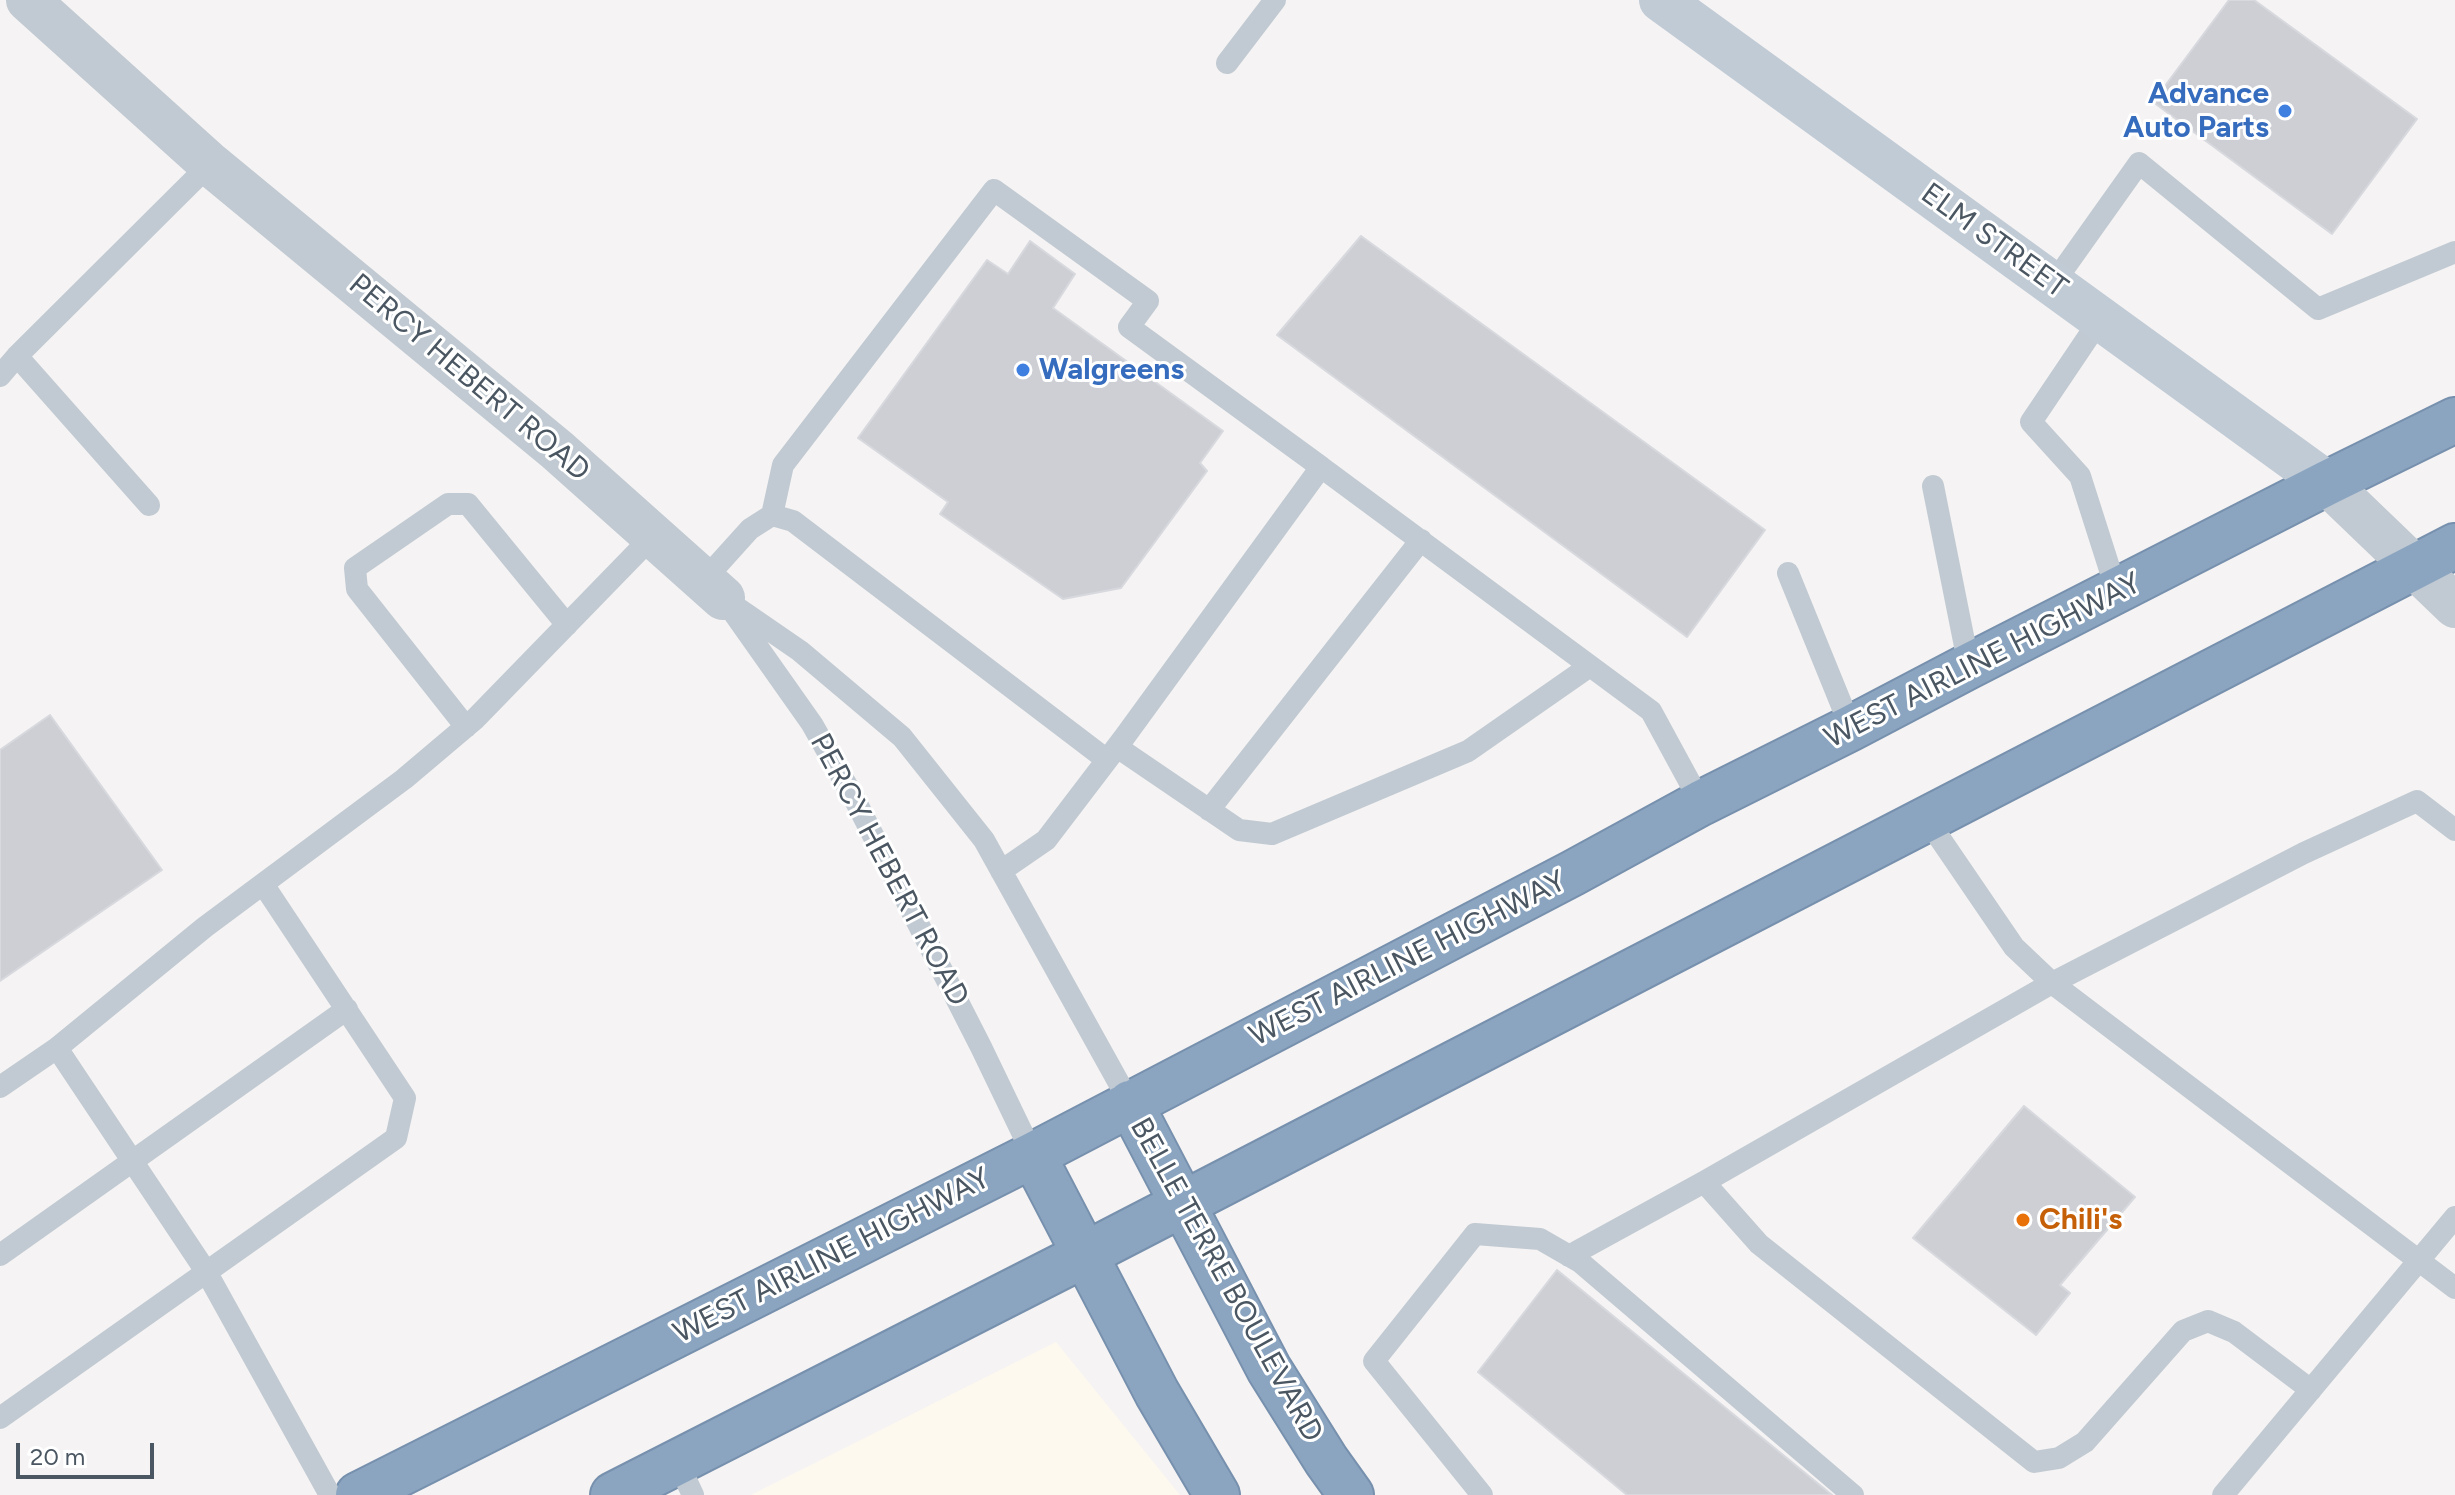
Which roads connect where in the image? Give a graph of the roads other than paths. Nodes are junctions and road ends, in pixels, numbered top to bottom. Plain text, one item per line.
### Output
1 (28, 0) edge
2 (1275, 0) edge
3 (1661, 0) edge
4 (1227, 63) dead end
5 (210, 164) junction
6 (2455, 252) edge
7 (2053, 284) junction
8 (2101, 318) junction
9 (17, 356) junction
10 (0, 376) edge
11 (2455, 420) edge
12 (1321, 467) junction
13 (2327, 483) junction
14 (1933, 486) dead end
15 (149, 505) dead end
16 (772, 515) junction
17 (653, 536) junction
18 (1421, 540) junction
19 (2455, 546) edge
20 (2416, 568) junction
21 (1788, 573) dead end
22 (714, 589) junction
23 (2117, 592) junction
24 (2455, 606) edge
25 (567, 625) junction
26 (1590, 666) junction
27 (1969, 666) junction
28 (466, 727) junction
29 (1851, 728) junction
30 (1112, 754) junction
31 (1701, 803) junction
32 (1209, 810) junction
33 (1926, 818) junction
34 (2455, 830) edge
35 (1001, 871) junction
36 (263, 884) junction
37 (2052, 983) junction
38 (347, 1009) junction
39 (57, 1048) junction
40 (0, 1087) edge
41 (1130, 1103) junction
42 (1033, 1155) junction
43 (132, 1161) junction
44 (1704, 1182) junction
45 (1182, 1202) junction
46 (2455, 1217) edge
47 (1086, 1254) junction
48 (0, 1255) edge
49 (1569, 1256) junction
50 (2419, 1261) junction
51 (207, 1273) junction
52 (2455, 1288) edge
53 (2311, 1390) junction
54 (0, 1418) edge
55 (686, 1479) edge
56 (330, 1495) edge
57 (358, 1495) edge
58 (613, 1495) edge
59 (1217, 1495) edge
60 (1351, 1495) edge
61 (1482, 1495) edge
62 (1853, 1495) edge
63 (2223, 1495) edge

1 - 5 street, PERCY HEBERT ROAD
2 - 4 lane
3 - 7 street, ELM STREET
5 - 9 lane
5 - 17 street, PERCY HEBERT ROAD
6 - 7 lane
7 - 8 street, ELM STREET
8 - 13 street, ELM STREET
8 - 23 lane
9 - 10 lane
9 - 15 lane
11 - 13 highway, WEST AIRLINE HIGHWAY
12 - 16 lane
12 - 18 lane
12 - 30 lane
13 - 20 street
13 - 23 highway, WEST AIRLINE HIGHWAY
14 - 27 lane
16 - 22 lane
16 - 30 lane
17 - 22 street, PERCY HEBERT ROAD
17 - 25 lane
18 - 26 lane
18 - 32 lane
19 - 20 highway
20 - 24 street
20 - 33 highway
21 - 29 lane
22 - 35 lane, PERCY HEBERT ROAD
22 - 42 lane, PERCY HEBERT ROAD
23 - 27 highway, WEST AIRLINE HIGHWAY
25 - 28 lane
25 - 28 lane
26 - 31 lane
26 - 32 lane
27 - 29 highway, WEST AIRLINE HIGHWAY
28 - 36 lane
29 - 31 highway, WEST AIRLINE HIGHWAY
30 - 32 lane
30 - 35 lane
31 - 41 highway, WEST AIRLINE HIGHWAY
33 - 37 lane
33 - 45 highway
34 - 37 lane
35 - 41 lane, PERCY HEBERT ROAD
36 - 38 lane
36 - 39 lane
37 - 44 lane
37 - 50 lane
38 - 43 lane
38 - 51 lane
39 - 40 lane
39 - 43 lane
41 - 42 highway, WEST AIRLINE HIGHWAY
41 - 45 highway, BELLE TERRE BOULEVARD
42 - 47 highway
42 - 57 highway, WEST AIRLINE HIGHWAY
43 - 48 lane
43 - 51 lane
44 - 49 lane
44 - 53 lane
45 - 47 highway
45 - 60 highway, BELLE TERRE BOULEVARD
46 - 50 lane
47 - 55 highway
47 - 59 highway
49 - 61 lane
49 - 62 lane
50 - 52 lane
50 - 53 lane
51 - 54 lane
51 - 56 lane
53 - 63 lane
55 - 58 highway

